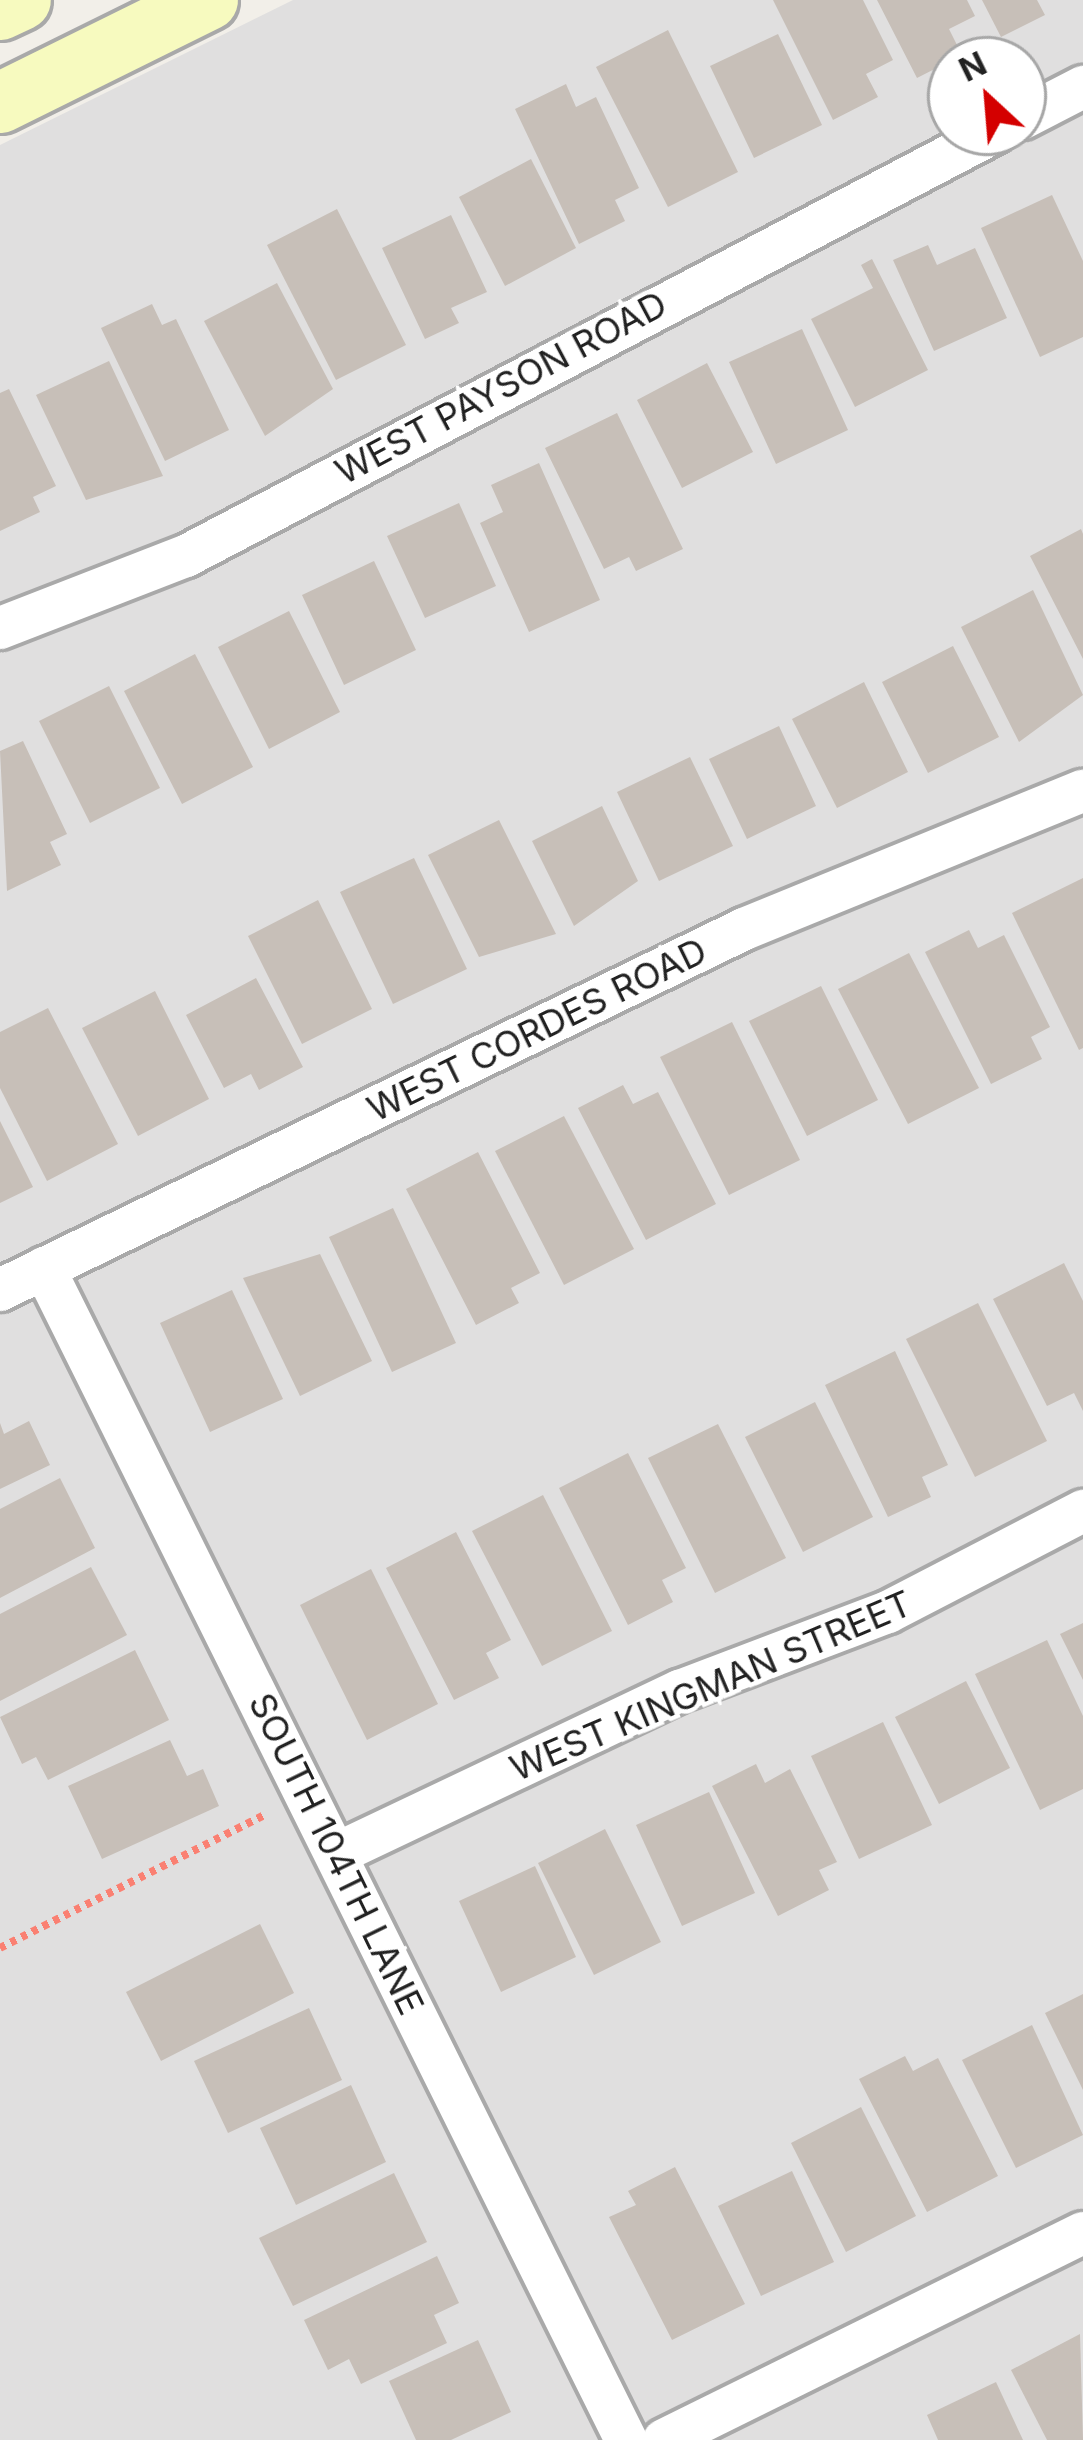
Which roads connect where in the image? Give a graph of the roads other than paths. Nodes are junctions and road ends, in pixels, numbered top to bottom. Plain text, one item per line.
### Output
1 (21, 0) edge
2 (208, 0) edge
3 (0, 10) edge
4 (1083, 87) edge
5 (0, 104) edge
6 (1047, 106) edge
7 (949, 156) edge
8 (0, 628) edge
9 (1083, 791) edge
10 (44, 1268) junction
11 (0, 1290) edge
12 (1083, 1511) edge
13 (336, 1854) junction
14 (1083, 2233) edge
15 (626, 2440) edge
16 (664, 2440) edge

1 - 3 main road
2 - 5 main road
4 - 6 street
7 - 8 street, WEST PAYSON ROAD
9 - 10 street, WEST CORDES ROAD
10 - 11 street, WEST CORDES ROAD
10 - 13 street, SOUTH 104TH LANE
12 - 13 street, WEST KINGMAN STREET
13 - 15 street, SOUTH 104TH LANE
14 - 16 street

